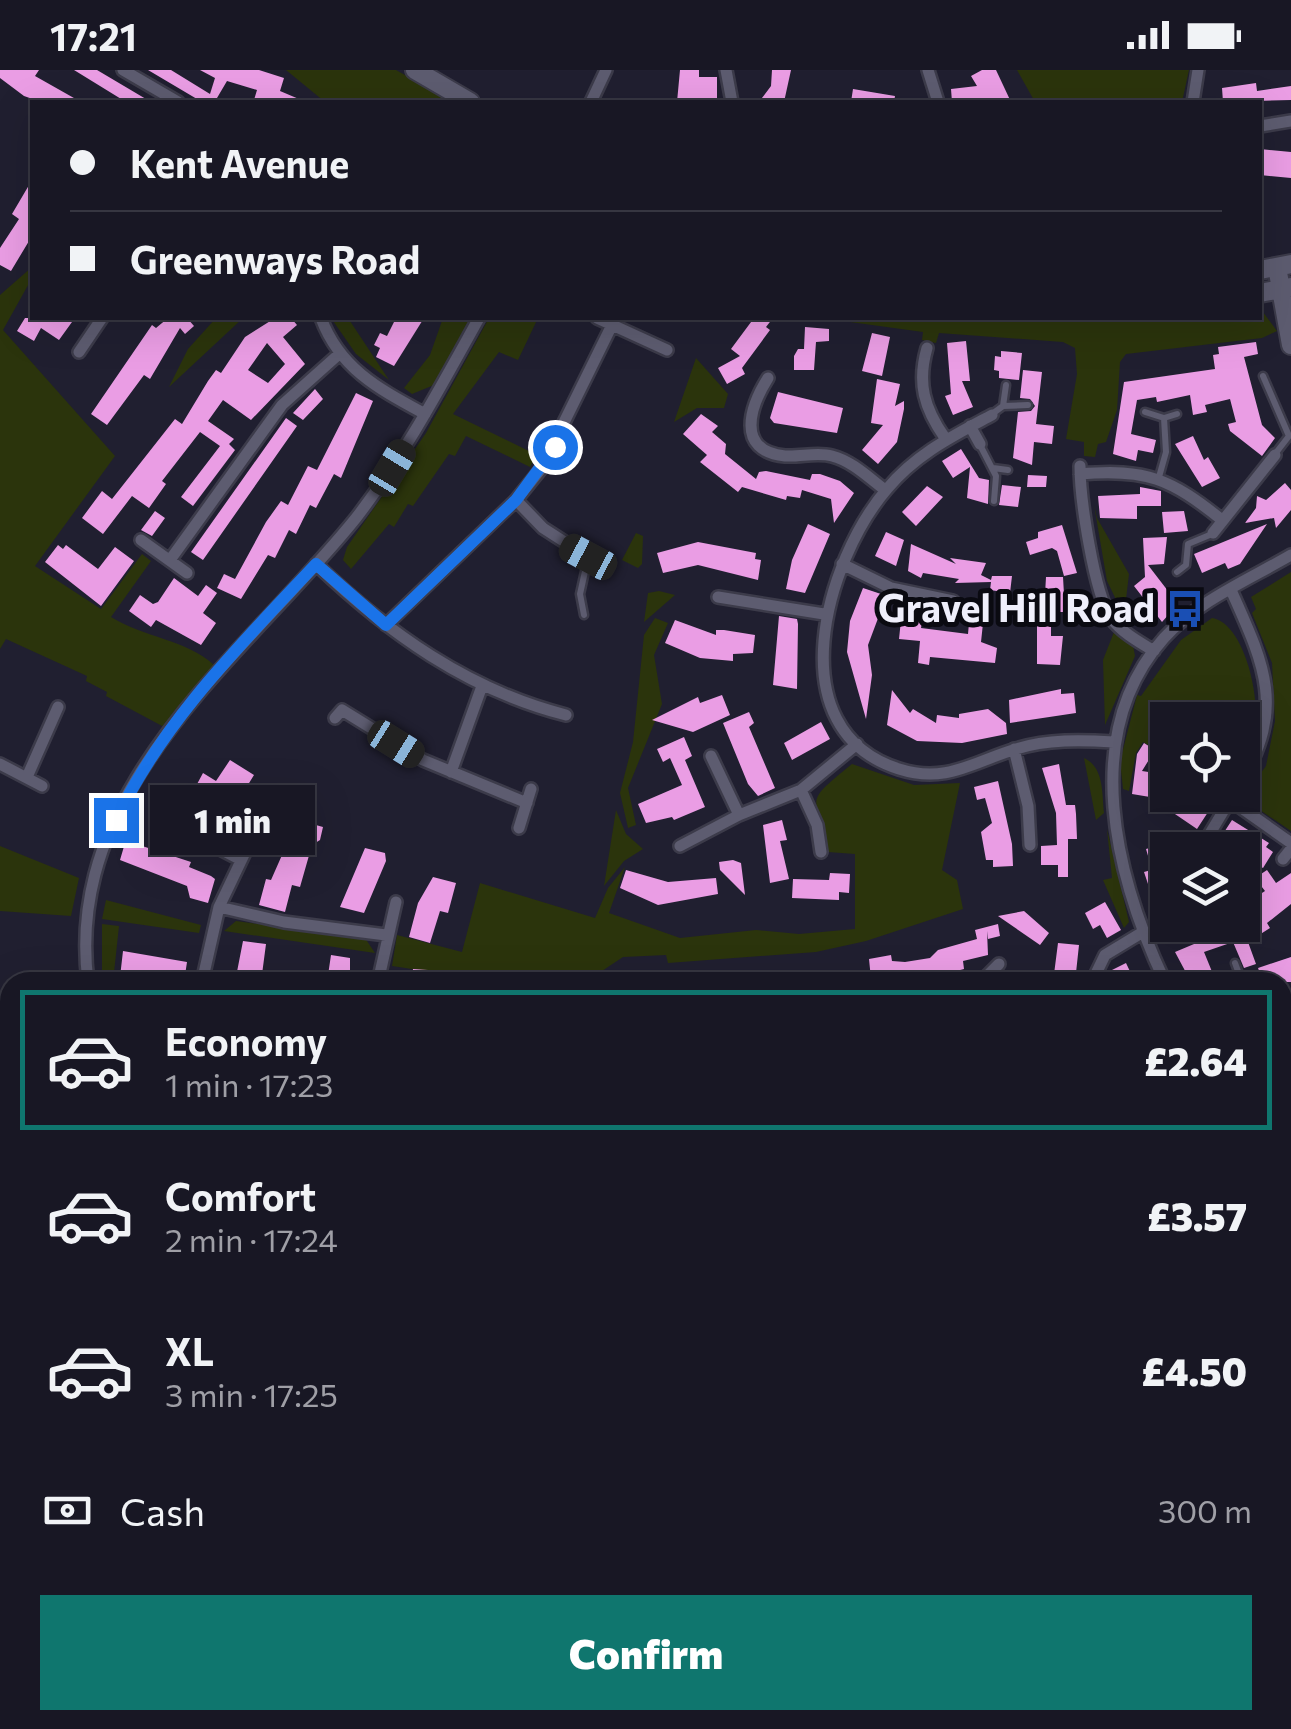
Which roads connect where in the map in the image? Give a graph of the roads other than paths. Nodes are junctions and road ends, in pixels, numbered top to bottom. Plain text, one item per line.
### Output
1 (123, 70) edge
2 (414, 70) edge
3 (606, 70) edge
4 (726, 70) edge
5 (928, 70) edge
6 (1198, 70) edge
7 (175, 100) edge
8 (466, 100) edge
9 (592, 100) edge
10 (732, 100) edge
11 (937, 100) edge
12 (1193, 100) edge
13 (1291, 121) edge
14 (1262, 126) edge
15 (1276, 267) edge
16 (1286, 288) edge
17 (101, 320) edge
18 (322, 320) edge
19 (478, 320) edge
20 (601, 320) edge
21 (1289, 320) edge
22 (612, 325) junction
23 (1291, 345) edge
24 (927, 348) dead end
25 (667, 350) dead end
26 (79, 352) dead end
27 (338, 355) junction
28 (1262, 376) dead end
29 (768, 378) dead end
30 (1006, 385) dead end
31 (1028, 405) dead end
32 (997, 410) junction
33 (1145, 412) dead end
34 (425, 414) junction
35 (1177, 414) dead end
36 (1164, 418) junction
37 (970, 426) junction
38 (945, 438) junction
39 (980, 444) joint
40 (1275, 455) joint
41 (993, 468) junction
42 (1008, 470) dead end
43 (1159, 478) junction
44 (885, 490) junction
45 (516, 500) junction
46 (994, 500) dead end
47 (1222, 520) junction
48 (1213, 534) joint
49 (141, 540) dead end
50 (1291, 554) edge
51 (588, 557) joint
52 (170, 560) junction
53 (316, 564) junction
54 (842, 564) junction
55 (187, 572) dead end
56 (1177, 572) dead end
57 (1231, 590) junction
58 (718, 597) dead end
59 (953, 602) dead end
60 (824, 614) junction
61 (584, 615) dead end
62 (386, 625) junction
63 (1154, 652) junction
64 (482, 686) junction
65 (58, 707) dead end
66 (566, 715) dead end
67 (335, 718) dead end
68 (1114, 742) junction
69 (1260, 742) edge
70 (858, 744) junction
71 (1014, 750) junction
72 (711, 756) dead end
73 (0, 764) edge
74 (451, 772) junction
75 (27, 778) junction
76 (42, 786) dead end
77 (531, 789) dead end
78 (802, 790) junction
79 (526, 802) junction
80 (1246, 812) edge
81 (738, 815) junction
82 (260, 821) dead end
83 (519, 828) dead end
84 (195, 836) dead end
85 (1034, 837) dead end
86 (680, 846) dead end
87 (1288, 850) edge
88 (821, 852) dead end
89 (239, 859) junction
90 (396, 902) dead end
91 (219, 907) junction
92 (1143, 932) junction
93 (386, 935) junction
94 (1235, 963) dead end
95 (999, 964) dead end
96 (89, 972) edge
97 (204, 972) edge
98 (380, 972) edge
99 (991, 972) edge
100 (1097, 972) edge
101 (1161, 972) edge
102 (1238, 972) edge

1 - 7 street
2 - 8 main road
3 - 9 street
4 - 10 street
5 - 11 street
6 - 12 street
13 - 14 street
15 - 16 main road
16 - 21 main road
17 - 26 street
18 - 27 street
19 - 34 street
20 - 22 street
21 - 23 main road
22 - 25 street
22 - 45 street
24 - 38 street
27 - 34 street
27 - 52 street
28 - 40 lane
29 - 44 street
30 - 32 lane
31 - 32 lane
32 - 37 street
33 - 36 lane
34 - 53 street
35 - 36 lane
36 - 43 lane
37 - 38 street
37 - 39 street
38 - 44 street
39 - 41 lane
40 - 47 street
41 - 42 lane
41 - 46 lane
43 - 47 street
43 - 63 street
44 - 54 street
45 - 51 street
45 - 62 street
47 - 48 street
48 - 56 lane
49 - 52 street
50 - 57 street
51 - 61 lane
52 - 55 street
53 - 62 street
53 - 96 street
54 - 59 street
54 - 60 street
57 - 63 street
57 - 69 street
58 - 60 street
60 - 70 street
62 - 64 street
63 - 68 street
64 - 66 street
64 - 74 street
65 - 75 street
67 - 74 street
68 - 71 street
68 - 92 street
70 - 71 street
70 - 78 street
71 - 85 street
72 - 81 street
73 - 75 street
74 - 79 street
75 - 76 street
77 - 79 street
78 - 81 street
78 - 88 street
79 - 83 street
80 - 87 street
81 - 86 street
82 - 89 street
84 - 89 street
89 - 91 street
90 - 93 street
91 - 93 street
91 - 97 street
92 - 100 street
92 - 101 street
93 - 98 street
94 - 102 lane
95 - 99 street

